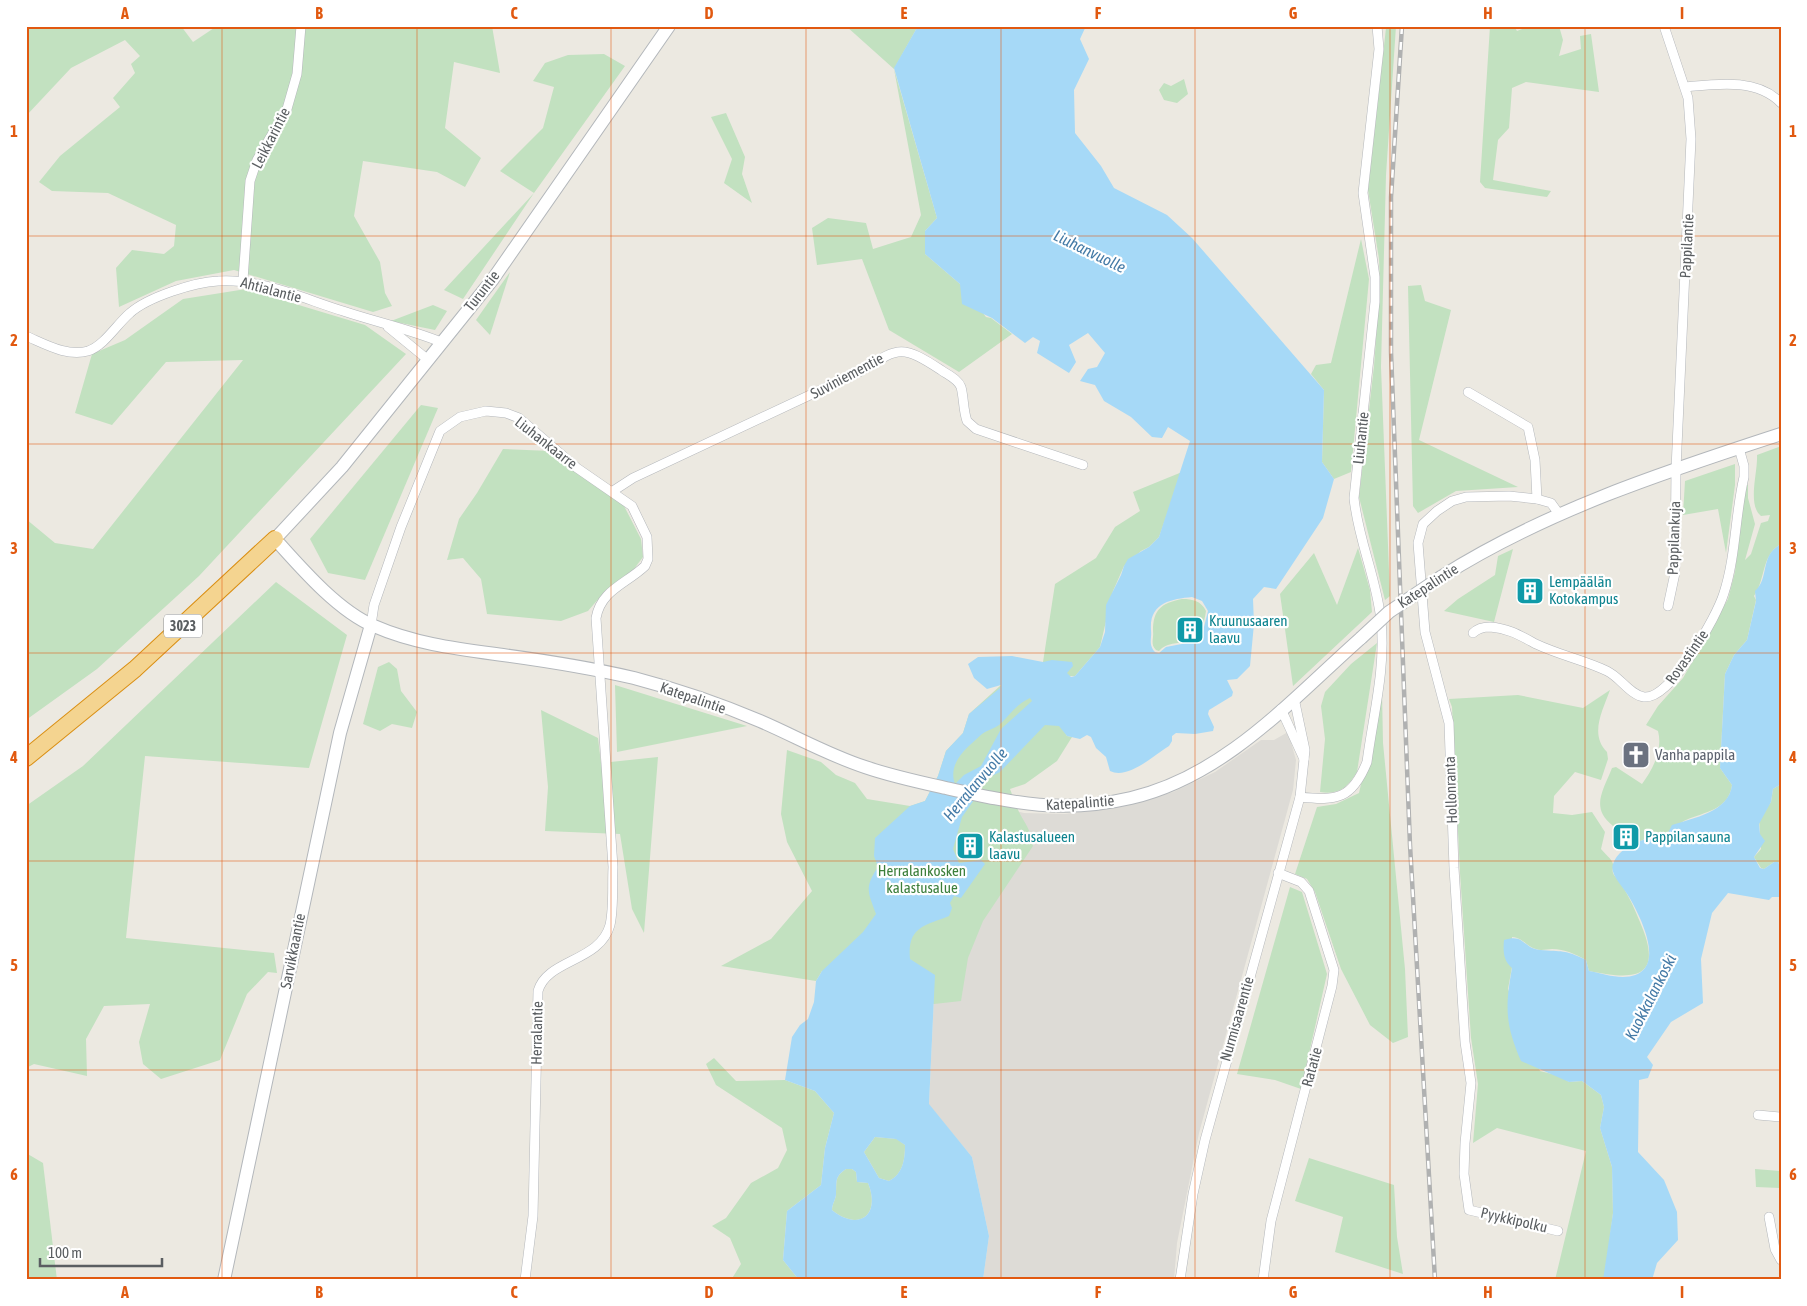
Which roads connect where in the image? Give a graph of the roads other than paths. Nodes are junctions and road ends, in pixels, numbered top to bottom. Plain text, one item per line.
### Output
1 (301, 26) edge
2 (669, 26) edge
3 (1377, 26) edge
4 (1664, 26) edge
5 (1685, 87) junction
6 (1781, 103) edge
7 (243, 280) junction
8 (386, 325) junction
9 (26, 336) edge
10 (441, 342) junction
11 (427, 359) junction
12 (1468, 392) dead end
13 (1781, 434) edge
14 (1740, 448) junction
15 (1083, 465) dead end
16 (1676, 469) junction
17 (613, 491) junction
18 (1537, 498) junction
19 (1559, 514) junction
20 (275, 539) junction
21 (1668, 606) dead end
22 (371, 625) junction
23 (1473, 633) dead end
24 (600, 671) junction
25 (1294, 698) junction
26 (1281, 709) junction
27 (26, 758) edge
28 (1305, 761) junction
29 (1300, 797) junction
30 (1278, 873) junction
31 (1758, 1115) dead end
32 (1781, 1117) edge
33 (1469, 1210) joint
34 (1769, 1217) dead end
35 (1558, 1231) dead end
36 (1781, 1260) edge
37 (224, 1280) edge
38 (525, 1280) edge
39 (1180, 1280) edge
40 (1263, 1280) edge

1 - 7 street, Leikkarintie
2 - 10 street, Turuntie
3 - 29 street, Liuhantie
4 - 5 street, Pappilantie
5 - 6 street
5 - 16 street, Pappilantie
7 - 8 street, Ahtialantie
7 - 9 street, Ahtialantie
8 - 10 street, Ahtialantie
8 - 11 street, Ahtialantie
10 - 11 street, Turuntie
11 - 20 street, Turuntie
12 - 18 street
13 - 14 street, Katepalintie
14 - 16 street, Katepalintie
14 - 23 street, Rovastintie
15 - 17 street, Suviniementie
16 - 19 street, Katepalintie
16 - 21 street, Pappilankuja
17 - 22 street, Liuhankaarre
17 - 24 street, Liuhankaarre
18 - 19 street
18 - 33 street, Hollonranta
19 - 25 street, Katepalintie, bridge
20 - 22 street, Katepalintie
20 - 27 highway, 3023
22 - 24 street, Katepalintie
22 - 37 street, Sarvikkaantie
24 - 26 street, Katepalintie
24 - 38 street, Herralantie
25 - 26 street, Katepalintie
25 - 28 street, Nurmisaarentie
26 - 28 street
28 - 29 street, Nurmisaarentie
29 - 30 street, Nurmisaarentie
30 - 39 street, Nurmisaarentie
30 - 40 street, Ratatie
31 - 32 street
33 - 35 street, Pyykkipolku
34 - 36 street

